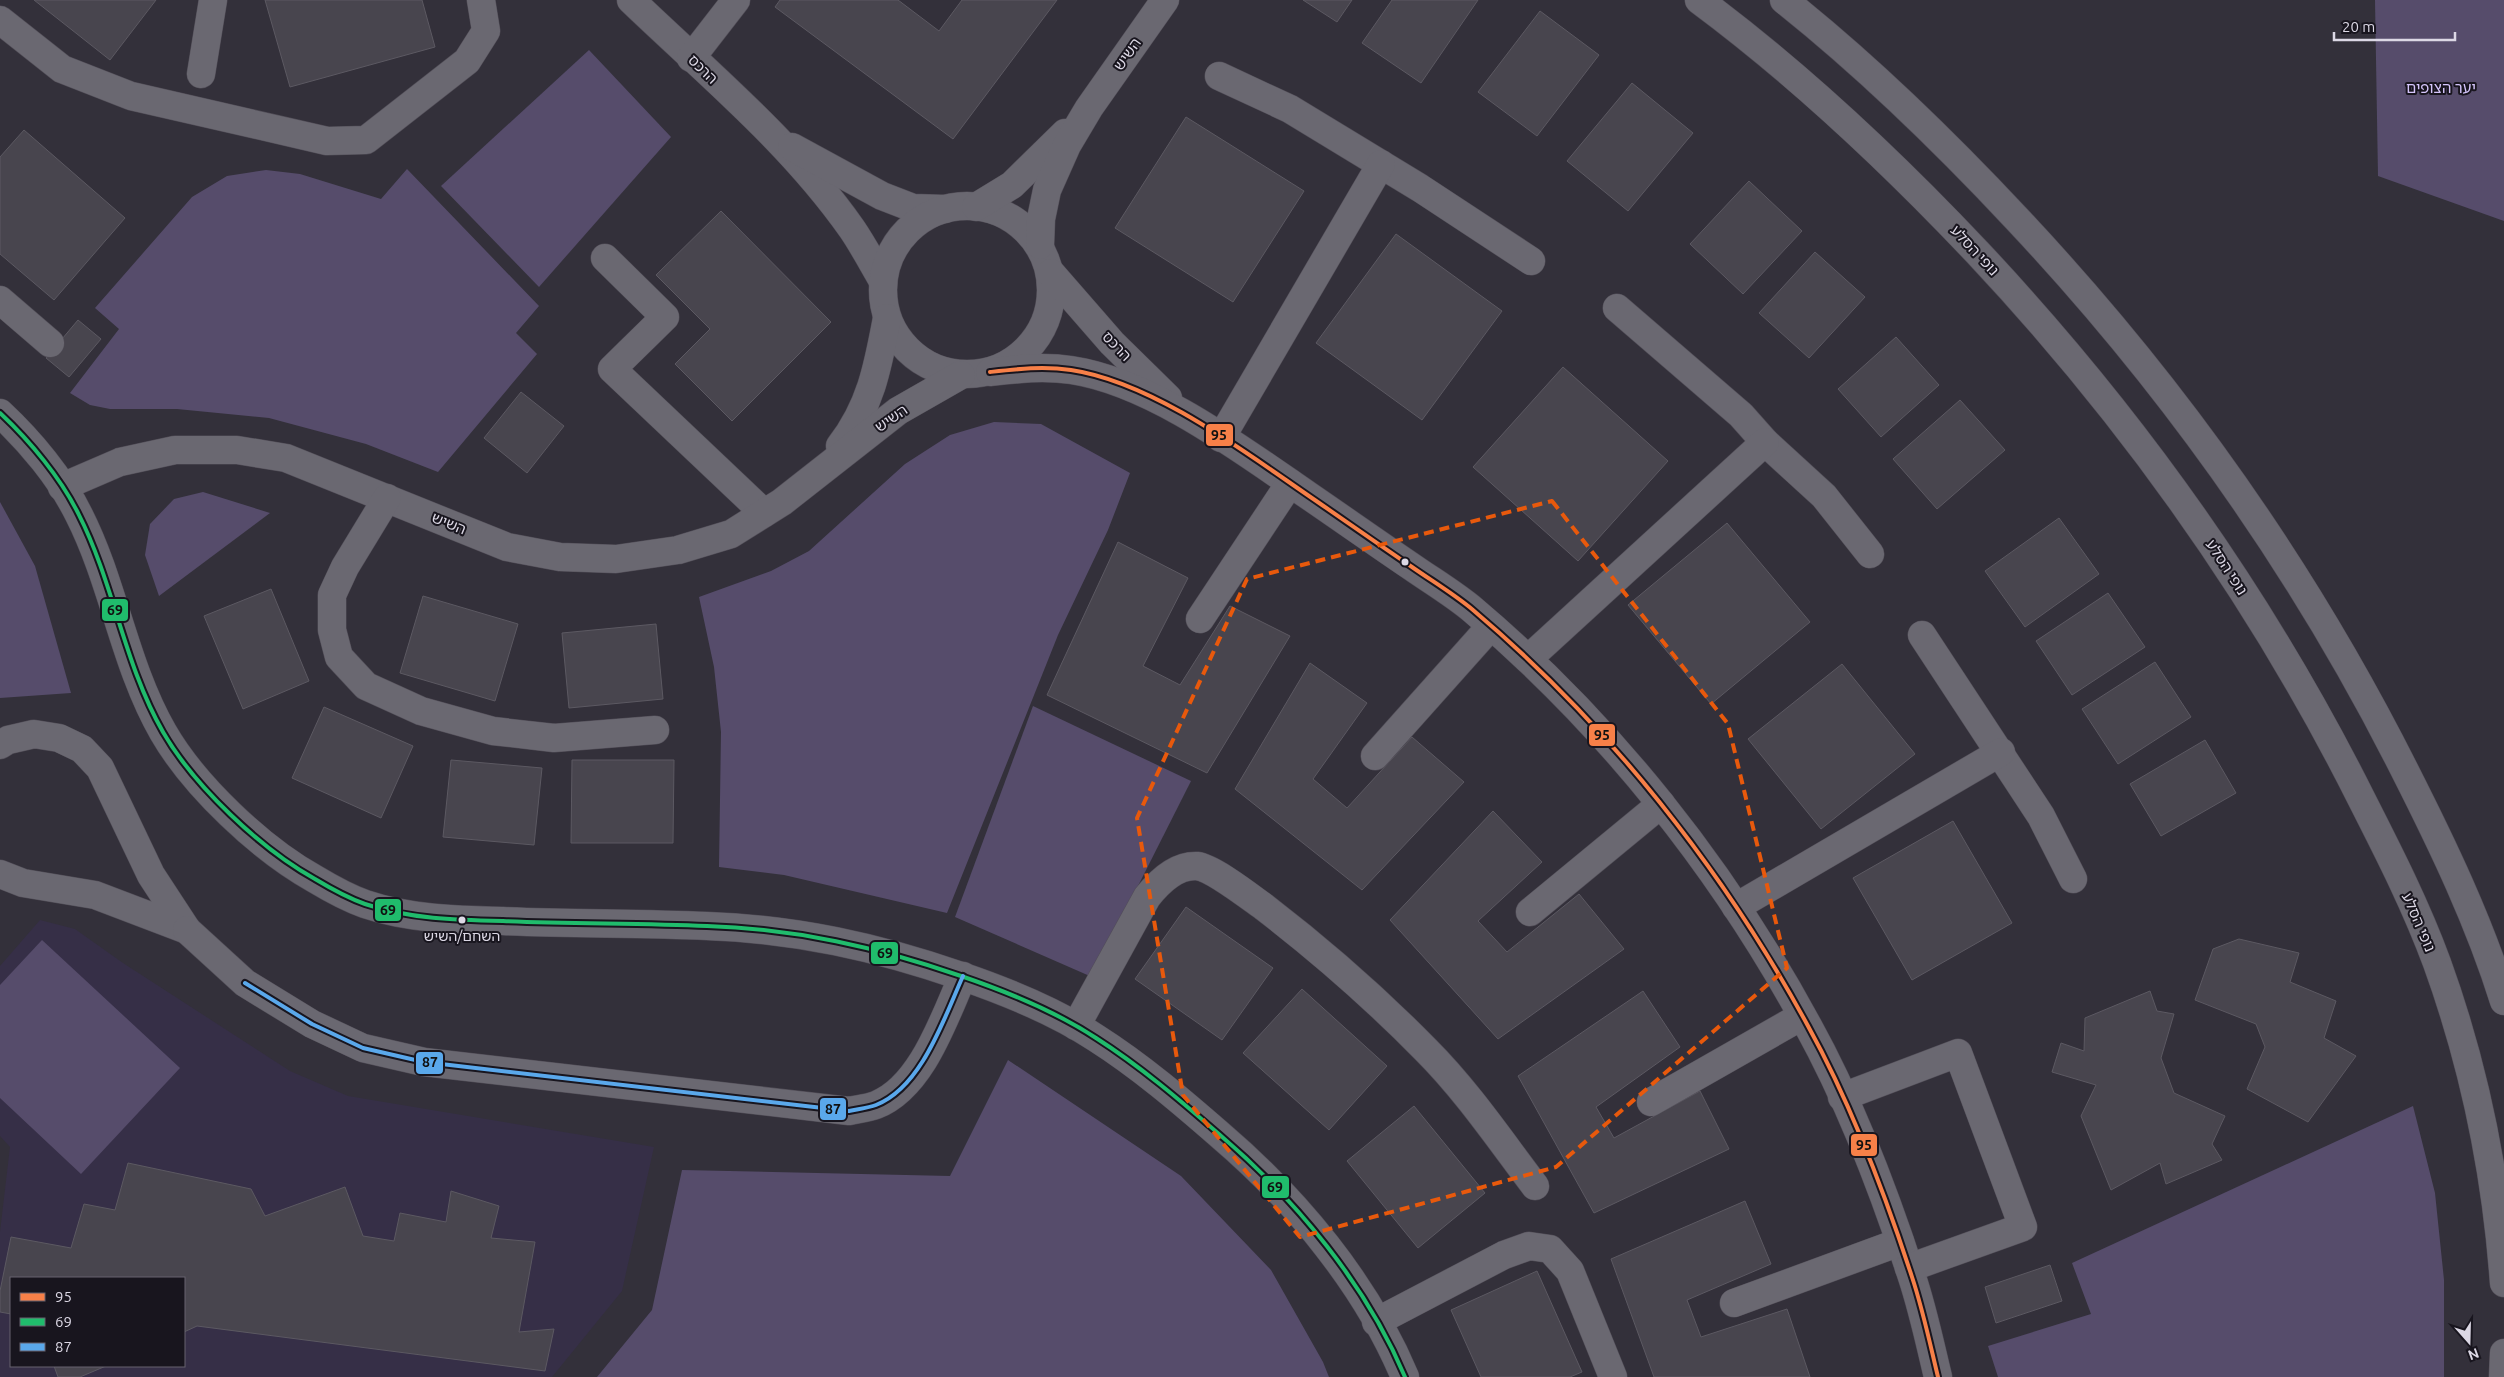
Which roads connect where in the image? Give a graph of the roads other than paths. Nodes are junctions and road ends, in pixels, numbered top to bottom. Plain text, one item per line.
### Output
1 (213, 0) edge
2 (481, 0) edge
3 (631, 0) edge
4 (736, 0) edge
5 (1166, 0) edge
6 (1699, 0) edge
7 (1784, 0) edge
8 (0, 20) edge
9 (691, 58) junction
10 (201, 74) dead end
11 (1219, 76) dead end
12 (1089, 108) junction
13 (774, 137) junction
14 (1381, 164) junction
15 (976, 207) junction
16 (946, 209) junction
17 (1040, 245) junction
18 (605, 258) dead end
19 (1531, 261) dead end
20 (1051, 273) junction
21 (883, 281) junction
22 (0, 300) edge
23 (1617, 308) dead end
24 (887, 318) junction
25 (50, 343) dead end
26 (990, 372) junction
27 (960, 375) junction
28 (0, 413) edge
29 (1187, 416) junction
30 (1222, 438) junction
31 (1765, 442) junction
32 (824, 467) junction
33 (1290, 483) junction
34 (62, 487) junction
35 (387, 498) junction
36 (764, 513) junction
37 (1870, 554) dead end
38 (1200, 619) dead end
39 (1491, 626) junction
40 (1922, 635) dead end
41 (1528, 659) junction
42 (656, 730) dead end
43 (0, 745) edge
44 (2001, 752) junction
45 (1375, 756) dead end
46 (1661, 804) junction
47 (0, 874) edge
48 (2074, 879) dead end
49 (1736, 908) junction
50 (1530, 912) dead end
51 (187, 930) junction
52 (963, 976) junction
53 (2504, 1001) edge
54 (1802, 1016) junction
55 (1076, 1026) junction
56 (1842, 1098) junction
57 (1651, 1102) dead end
58 (1535, 1186) dead end
59 (1900, 1242) junction
60 (1909, 1268) junction
61 (2504, 1283) edge
62 (1734, 1303) dead end
63 (1376, 1322) junction
64 (2504, 1353) edge
65 (1405, 1377) edge
66 (1613, 1377) edge
67 (1938, 1377) edge
68 (2502, 1377) edge

1 - 10 street
2 - 8 street
3 - 9 street, הרכס
4 - 9 street
5 - 12 street, השיש
6 - 61 street, נופי הסלע
7 - 53 street
9 - 13 street, הרכס
11 - 14 street
12 - 15 street, השיש
12 - 17 street, השיש
13 - 16 street, הרכס
13 - 21 street, הרכס
14 - 19 street
14 - 30 street
15 - 16 street
15 - 17 street
16 - 21 street
17 - 20 street
18 - 36 street
20 - 26 street
20 - 29 street, הרכס
21 - 24 street
22 - 25 street
23 - 31 street
24 - 27 street
24 - 32 street, השיש
26 - 27 street
26 - 29 street, הרכס
27 - 32 street, השיש
28 - 34 street
29 - 30 street, הרכס
30 - 33 street, הרכס
31 - 37 street
31 - 41 street
32 - 36 street, השיש
33 - 38 street
33 - 39 street, הרכס
34 - 35 street, השיש
34 - 52 street
35 - 36 street, השיש
35 - 42 street
39 - 41 street, הרכס
39 - 45 street
40 - 44 street
41 - 46 street, הרכס
43 - 51 street
44 - 48 street
44 - 49 street
46 - 49 street, הרכס
46 - 50 street
47 - 51 street
49 - 54 street, הרכס
51 - 52 street
52 - 55 street
54 - 56 street, הרכס
54 - 57 street
55 - 58 street
55 - 63 street
56 - 59 street, הרכס
56 - 60 street
59 - 60 street, הרכס
59 - 62 street
60 - 67 street, הרכס
63 - 65 street
63 - 66 street
64 - 68 street

